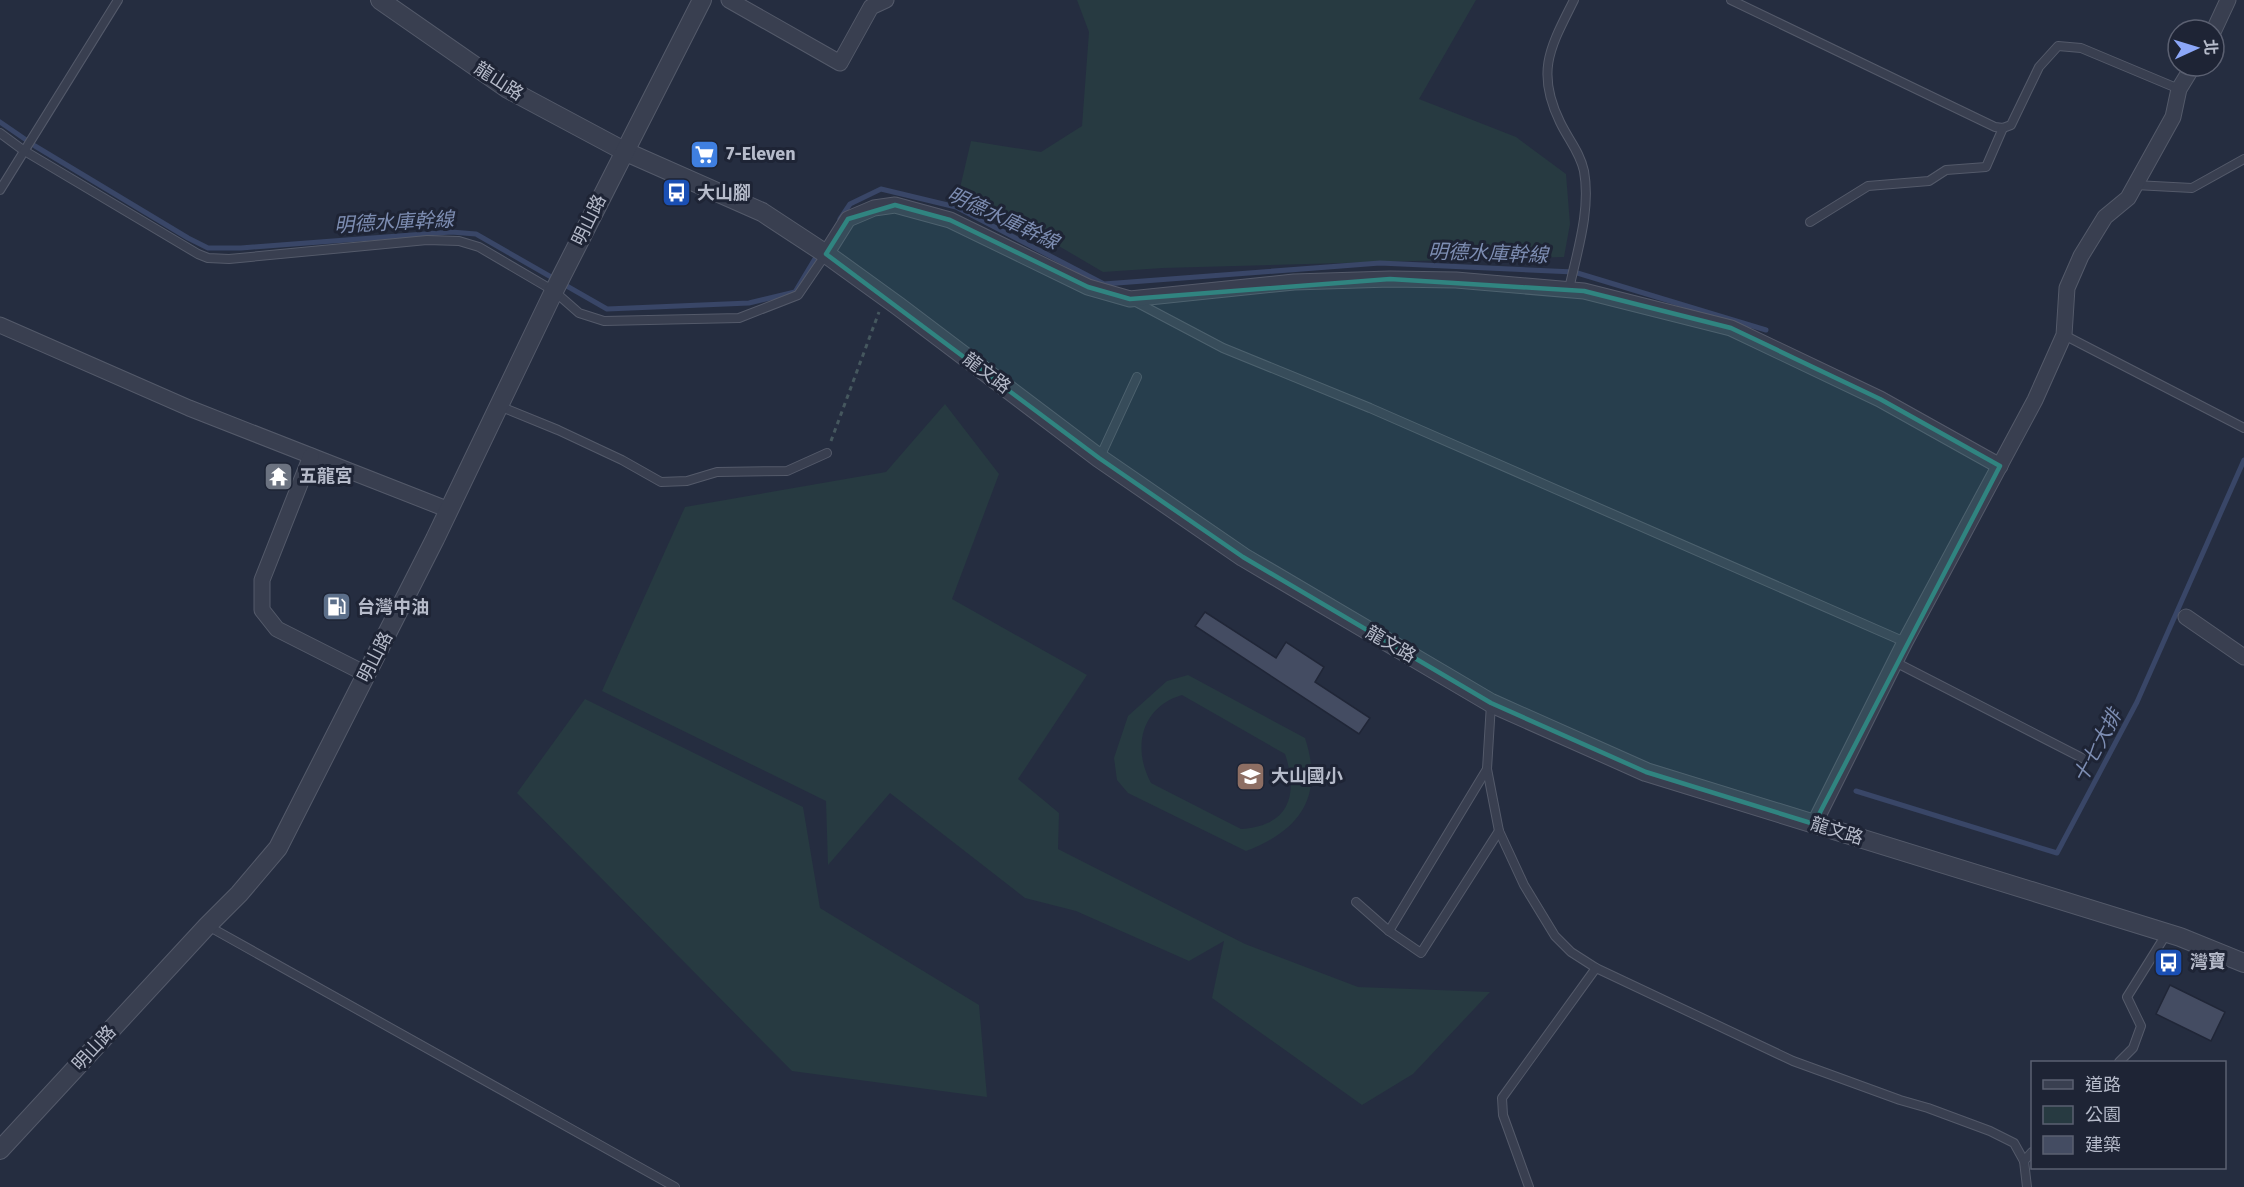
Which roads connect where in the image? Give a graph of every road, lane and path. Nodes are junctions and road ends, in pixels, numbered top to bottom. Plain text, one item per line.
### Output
1 (118, 0) edge
2 (380, 0) edge
3 (702, 0) edge
4 (729, 0) edge
5 (886, 0) edge
6 (1574, 0) edge
7 (1731, 0) edge
8 (2225, 3) edge
9 (2219, 18) edge
10 (2186, 78) edge
11 (2179, 89) junction
12 (2003, 128) junction
13 (0, 133) edge
14 (23, 150) junction
15 (624, 151) junction
16 (2244, 159) edge
17 (2135, 185) junction
18 (0, 189) edge
19 (1810, 222) dead end
20 (821, 251) junction
21 (558, 285) junction
22 (1570, 285) junction
23 (885, 297) junction
24 (1130, 299) junction
25 (0, 325) edge
26 (2064, 334) junction
27 (1137, 377) dead end
28 (499, 406) junction
29 (2244, 428) edge
30 (827, 453) joint
31 (311, 456) junction
32 (1099, 458) junction
33 (2000, 466) junction
34 (449, 510) junction
35 (2186, 617) dead end
36 (1905, 642) junction
37 (2244, 657) edge
38 (1895, 662) junction
39 (366, 674) junction
40 (1491, 703) junction
41 (2086, 760) dead end
42 (1487, 770) junction
43 (1814, 824) junction
44 (1499, 831) junction
45 (1356, 902) dead end
46 (207, 926) junction
47 (1389, 931) junction
48 (2167, 932) junction
49 (2244, 963) edge
50 (1596, 968) junction
51 (2120, 1061) edge
52 (0, 1150) edge
53 (2031, 1153) edge
54 (2024, 1161) junction
55 (675, 1187) edge
56 (1529, 1187) edge
57 (2027, 1187) edge

1 - 14 lane
2 - 15 street, 龍山路
3 - 15 street, 明山路
4 - 5 street
6 - 22 lane
7 - 12 lane
8 - 9 street
10 - 11 street
11 - 12 lane
11 - 17 street
12 - 19 lane
13 - 14 lane
14 - 18 lane
14 - 21 lane
15 - 20 street, 龍文路
15 - 21 street, 明山路
16 - 17 lane
17 - 26 street
20 - 21 lane
20 - 23 street, 龍文路
20 - 24 street
21 - 28 street, 明山路
22 - 24 street
22 - 33 street
23 - 30 path
23 - 32 street, 龍文路
24 - 36 lane
25 - 31 street
26 - 29 lane
26 - 33 street
27 - 32 lane
28 - 30 lane
28 - 34 street, 明山路
31 - 34 street
31 - 39 street
32 - 40 street, 龍文路
33 - 36 street
34 - 39 street, 明山路
35 - 37 street
36 - 38 street
38 - 41 lane
38 - 43 street
39 - 46 street, 明山路
40 - 42 lane
40 - 43 street, 龍文路
42 - 44 lane
42 - 47 lane
43 - 48 street, 龍文路
44 - 47 lane
44 - 50 lane
45 - 47 lane
46 - 52 street, 明山路
46 - 55 lane
48 - 49 street, 龍文路
48 - 51 lane
50 - 54 lane
50 - 56 lane
53 - 54 lane
54 - 57 lane

